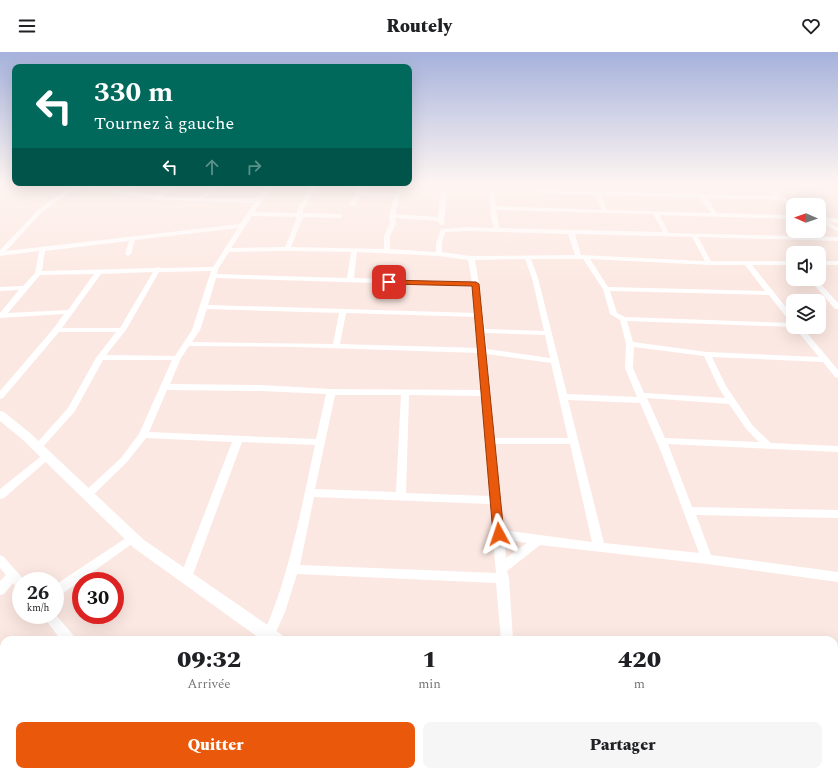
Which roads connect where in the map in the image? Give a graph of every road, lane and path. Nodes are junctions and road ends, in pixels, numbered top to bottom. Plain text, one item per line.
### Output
1 (300, 216) edge
2 (392, 216) edge
3 (34, 217) edge
4 (249, 217) edge
5 (405, 217) edge
6 (494, 217) edge
7 (658, 217) edge
8 (441, 219) joint
9 (826, 220) edge
10 (838, 221) edge
11 (826, 223) edge
12 (242, 226) junction
13 (443, 230) junction
14 (497, 230) junction
15 (838, 230) edge
16 (571, 232) junction
17 (667, 234) junction
18 (693, 234) junction
19 (133, 238) junction
20 (838, 239) edge
21 (43, 248) junction
22 (287, 249) junction
23 (227, 250) junction
24 (354, 251) junction
25 (387, 251) junction
26 (1, 254) edge
27 (128, 254) dead end
28 (439, 254) junction
29 (582, 257) junction
30 (471, 258) junction
31 (528, 259) junction
32 (708, 263) junction
33 (747, 263) junction
34 (786, 263) edge
35 (826, 263) edge
36 (838, 263) edge
37 (158, 269) junction
38 (99, 271) junction
39 (214, 272) junction
40 (38, 273) junction
41 (350, 280) junction
42 (476, 284) junction
43 (818, 286) edge
44 (25, 288) junction
45 (0, 289) edge
46 (606, 289) junction
47 (769, 293) junction
48 (204, 307) junction
49 (838, 308) edge
50 (343, 311) junction
51 (70, 312) junction
52 (786, 313) edge
53 (480, 315) junction
54 (1, 316) edge
55 (623, 319) junction
56 (786, 325) edge
57 (57, 330) junction
58 (122, 330) junction
59 (481, 331) junction
60 (548, 332) junction
61 (804, 334) edge
62 (188, 344) junction
63 (630, 344) junction
64 (336, 346) junction
65 (483, 351) junction
66 (707, 354) junction
67 (100, 358) junction
68 (177, 358) junction
69 (826, 360) junction
70 (555, 361) junction
71 (835, 368) edge
72 (838, 375) edge
73 (164, 387) junction
74 (331, 392) junction
75 (406, 393) junction
76 (487, 393) junction
77 (0, 396) edge
78 (564, 398) junction
79 (643, 398) junction
80 (732, 401) junction
81 (0, 415) edge
82 (143, 435) junction
83 (238, 439) junction
84 (491, 441) junction
85 (574, 441) junction
86 (661, 441) junction
87 (321, 442) junction
88 (768, 445) junction
89 (838, 449) edge
90 (43, 451) junction
91 (309, 493) junction
92 (86, 494) junction
93 (0, 496) edge
94 (401, 496) junction
95 (496, 500) junction
96 (689, 511) junction
97 (838, 514) edge
98 (499, 534) junction
99 (132, 538) junction
100 (538, 540) junction
101 (599, 547) junction
102 (0, 560) edge
103 (707, 560) junction
104 (294, 569) junction
105 (12, 573) edge
106 (502, 573) junction
107 (12, 575) edge
108 (186, 577) junction
109 (838, 577) edge
110 (64, 586) edge
111 (0, 590) edge
112 (56, 624) edge
113 (66, 636) edge
114 (272, 636) edge
115 (273, 636) edge
116 (507, 636) edge

1 - 22 street
2 - 25 street
3 - 26 street
4 - 12 street
5 - 8 street
6 - 14 street
7 - 17 street
8 - 13 street
9 - 10 street
11 - 15 street
12 - 19 street
12 - 23 street
13 - 14 street
13 - 28 street
14 - 16 street
16 - 17 street
16 - 29 street
17 - 18 street
18 - 20 street
18 - 32 street
19 - 21 street
19 - 27 street
21 - 26 street
21 - 40 street
22 - 23 street
22 - 24 street
23 - 39 street
24 - 25 street
24 - 41 street
25 - 28 street
28 - 30 street
29 - 31 street
29 - 32 street
29 - 46 street
30 - 31 street
30 - 42 street
31 - 60 street
32 - 33 street
33 - 34 street
33 - 47 street
35 - 36 street
37 - 38 street
37 - 39 street
37 - 58 street
38 - 40 street
38 - 51 street
39 - 41 street
39 - 48 street
40 - 44 street
41 - 42 street
42 - 53 street
43 - 49 street
44 - 45 street
44 - 54 street
46 - 47 street
46 - 55 street
47 - 52 street
48 - 50 street
48 - 62 street
50 - 53 street
50 - 64 street
51 - 54 street
51 - 57 street
53 - 59 street
55 - 56 street
55 - 63 street
57 - 58 street
57 - 77 street
58 - 67 street
59 - 60 street
59 - 65 street
60 - 70 street
61 - 69 street
62 - 64 street
62 - 68 street
63 - 66 street
63 - 79 street
64 - 65 street
65 - 70 street
65 - 76 street
66 - 69 street
66 - 80 street
67 - 68 street
67 - 90 street
68 - 73 street
69 - 71 street
70 - 78 street
71 - 72 street
73 - 74 street
73 - 82 street
74 - 75 street
74 - 87 street
75 - 76 street
75 - 94 street
76 - 84 street
78 - 79 street
78 - 85 street
79 - 80 street
79 - 86 street
80 - 88 street
81 - 90 street
82 - 83 street
82 - 92 street
83 - 87 street
83 - 108 street
84 - 85 street
84 - 95 street
85 - 101 street
86 - 88 street
86 - 96 street
87 - 91 street
88 - 89 street
90 - 92 street
90 - 93 street
91 - 94 street
91 - 104 street
92 - 99 street
94 - 95 street
95 - 98 street
96 - 97 street
96 - 103 street
98 - 100 street
98 - 106 street
99 - 108 street
99 - 110 street
100 - 101 street
100 - 106 street
101 - 103 street
102 - 105 street
103 - 109 street
104 - 106 street
104 - 115 street
106 - 116 street
107 - 111 street
108 - 114 street
112 - 113 street

